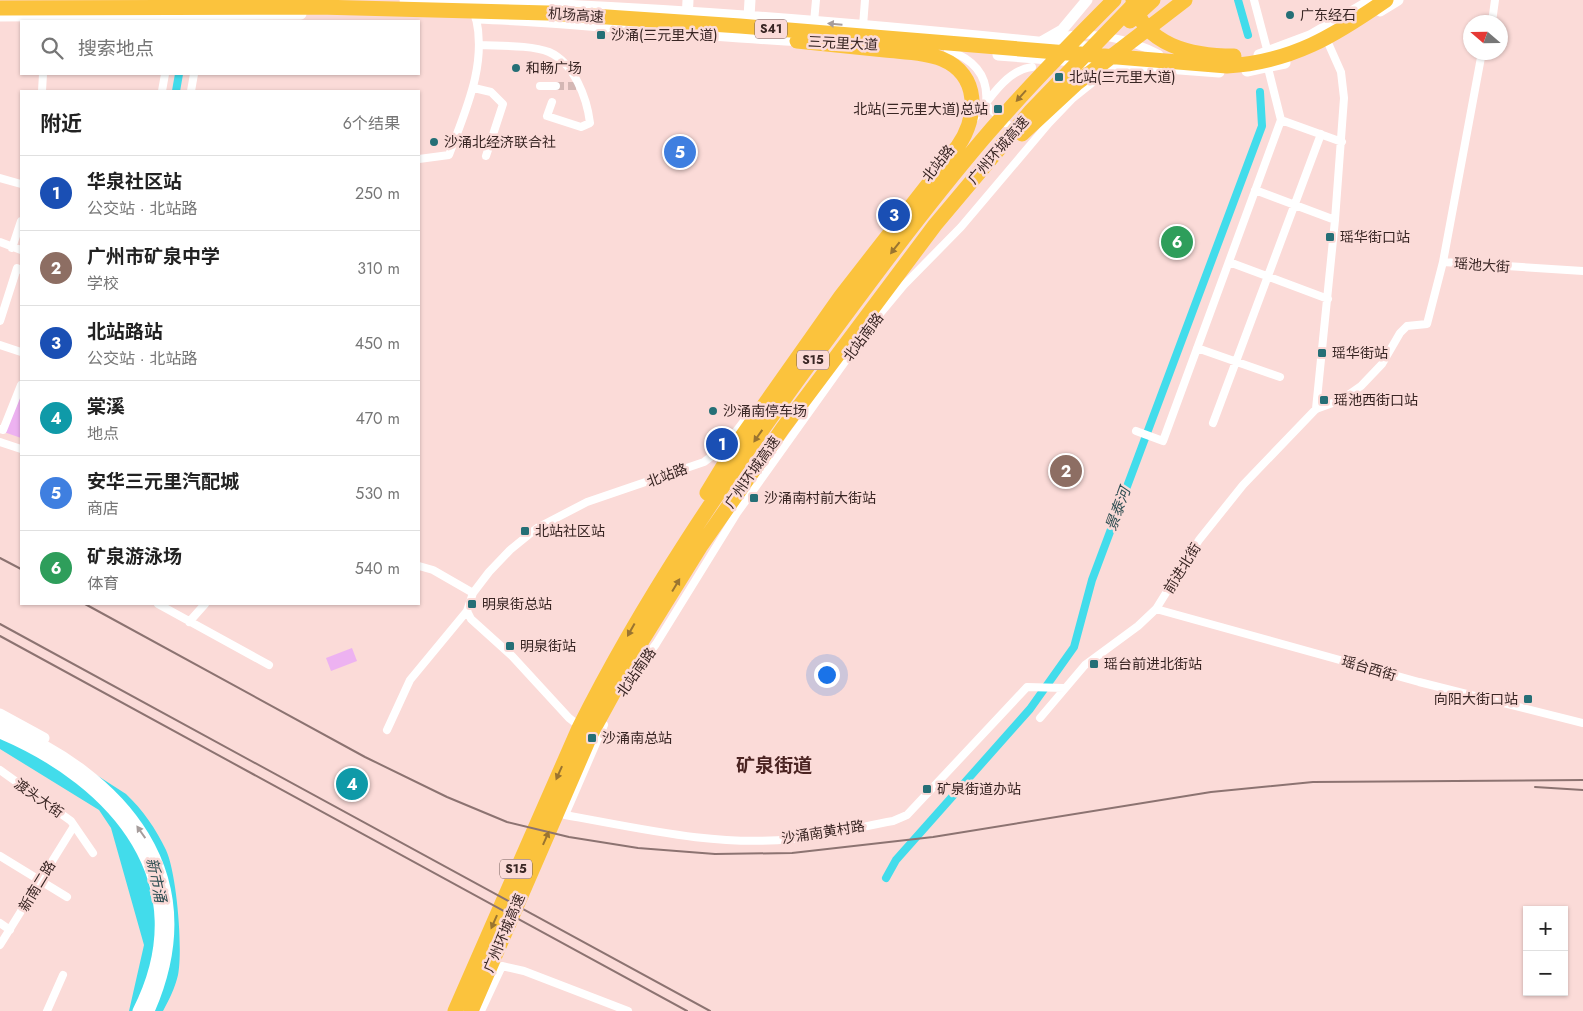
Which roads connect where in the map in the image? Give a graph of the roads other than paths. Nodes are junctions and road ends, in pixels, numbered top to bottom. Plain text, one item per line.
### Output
1 (405, 0) edge
2 (688, 0) edge
3 (750, 0) edge
4 (816, 0) edge
5 (865, 0) edge
6 (1087, 0) edge
7 (1110, 0) edge
8 (1114, 0) edge
9 (1133, 0) edge
10 (1138, 0) edge
11 (1153, 0) edge
12 (1174, 0) edge
13 (1185, 0) edge
14 (1254, 0) edge
15 (1372, 0) edge
16 (1384, 0) edge
17 (1398, 0) edge
18 (1495, 0) edge
19 (524, 2) edge
20 (0, 8) edge
21 (687, 13) junction
22 (1493, 15) edge
23 (0, 16) edge
24 (748, 17) junction
25 (175, 18) edge
26 (206, 18) edge
27 (476, 18) junction
28 (47, 19) edge
29 (660, 22) junction
30 (814, 22) junction
31 (1091, 23) junction
32 (1155, 23) junction
33 (862, 26) junction
34 (1325, 29) junction
35 (686, 34) junction
36 (882, 38) junction
37 (1041, 42) junction
38 (1328, 44) junction
39 (480, 45) junction
40 (948, 50) junction
41 (1268, 53) junction
42 (997, 55) junction
43 (1481, 60) edge
44 (1032, 67) junction
45 (1151, 68) junction
46 (1268, 68) junction
47 (43, 75) edge
48 (165, 75) edge
49 (194, 75) edge
50 (1102, 75) junction
51 (540, 86) dead end
52 (556, 86) tunnel mouth
53 (474, 88) junction
54 (42, 90) edge
55 (162, 90) edge
56 (191, 90) edge
57 (552, 102) dead end
58 (986, 104) junction
59 (1281, 120) junction
60 (1320, 134) junction
61 (1342, 142) junction
62 (1030, 144) junction
63 (486, 156) dead end
64 (420, 159) edge
65 (0, 178) edge
66 (20, 184) edge
67 (1255, 190) junction
68 (1295, 205) junction
69 (1335, 220) junction
70 (20, 224) edge
71 (934, 225) junction
72 (0, 242) edge
73 (12, 248) junction
74 (20, 250) edge
75 (1229, 262) junction
76 (1443, 262) junction
77 (20, 270) edge
78 (1583, 271) edge
79 (1269, 277) junction
80 (1328, 299) junction
81 (0, 321) edge
82 (0, 345) edge
83 (1197, 348) junction
84 (20, 352) edge
85 (1236, 362) junction
86 (1280, 377) dead end
87 (20, 388) edge
88 (1316, 409) junction
89 (1213, 422) dead end
90 (0, 429) edge
91 (1136, 431) dead end
92 (0, 442) edge
93 (20, 449) edge
94 (420, 566) edge
95 (473, 593) junction
96 (160, 605) edge
97 (204, 605) edge
98 (1156, 608) junction
99 (641, 611) junction
100 (468, 612) junction
101 (189, 622) junction
102 (269, 666) dead end
103 (1064, 688) junction
104 (0, 714) edge
105 (1040, 718) dead end
106 (1583, 723) edge
107 (0, 724) edge
108 (387, 730) dead end
109 (0, 733) edge
110 (598, 738) junction
111 (0, 740) edge
112 (57, 763) junction
113 (0, 770) edge
114 (80, 770) junction
115 (564, 815) joint
116 (74, 826) junction
117 (93, 853) dead end
118 (0, 856) edge
119 (40, 881) junction
120 (67, 897) dead end
121 (0, 924) edge
122 (10, 930) junction
123 (0, 945) edge
124 (64, 974) dead end
125 (46, 1011) edge
126 (138, 1011) edge
127 (149, 1011) edge
128 (455, 1011) edge
129 (471, 1011) edge
130 (481, 1011) edge
131 (628, 1011) edge

1 - 19 main road, 三元里大道
2 - 21 main road
3 - 24 main road
4 - 30 street
5 - 33 street
6 - 37 main road
7 - 31 highway
8 - 31 highway, 广州环城高速 / S15
9 - 16 highway
10 - 71 highway, 广州环城高速 / S15
11 - 36 highway
12 - 32 highway
13 - 32 highway
14 - 41 street
15 - 34 main road, 三元里大道
16 - 36 highway
17 - 38 main road, 三元里大道
18 - 22 street
19 - 29 main road, 三元里大道
20 - 29 highway, 机场高速 / S41
21 - 24 main road, 三元里大道
21 - 29 main road, 三元里大道
21 - 35 main road
23 - 28 main road, 三元里大道
24 - 30 main road, 三元里大道
25 - 26 main road, 三元里大道
25 - 28 main road, 三元里大道
26 - 27 main road, 三元里大道
27 - 29 main road, 三元里大道
27 - 39 street
29 - 35 main road, 三元里大道
29 - 36 highway, 机场高速 / S41
29 - 99 highway
33 -> 30 main road, 三元里大道
31 -> 99 highway, 广州环城高速 / S15
32 - 71 highway
33 - 37 main road, 三元里大道
34 - 38 street
34 - 41 main road, 三元里大道
35 - 40 main road, 三元里大道
37 - 41 main road, 三元里大道
38 - 46 main road, 三元里大道
38 - 61 street
39 - 53 street
39 - 57 street
40 - 42 main road, 三元里大道
40 - 58 street
42 - 44 street
42 - 45 main road, 三元里大道
43 - 76 street
44 - 50 street
44 - 58 street, 北站路
45 - 46 main road, 三元里大道
45 - 50 street
46 - 59 street
47 - 54 street
48 - 55 street
49 - 56 street
50 - 62 street, 北站南路
51 - 52 street
53 - 63 street
53 - 64 street
58 - 62 street
58 - 95 street, 北站路
59 - 60 street
59 - 67 street
60 - 61 street
60 - 68 street
61 - 69 street
62 - 110 street, 北站南路
65 - 66 street
67 - 68 street
67 - 75 street
68 - 69 street
68 - 79 street
69 - 80 street
70 - 73 street
129 -> 71 highway, 广州环城高速 / S15
72 - 73 street
73 - 74 street
75 - 79 street
75 - 83 street
76 - 78 street, 瑶池大街
76 - 88 street, 瑶池大街
77 - 81 street
79 - 80 street
79 - 85 street
80 - 88 street
82 - 84 street
83 - 85 street
83 - 91 street
85 - 86 street
85 - 89 street
87 - 90 street
88 - 98 street, 前进北街
92 - 93 street
94 - 95 street
95 - 100 street, 北站路
96 - 101 street
97 - 101 street
98 - 103 street, 前进北街
98 - 106 street, 瑶台西街
99 -> 128 highway, 广州环城高速 / S15
100 - 108 street
100 - 110 street
101 - 102 street
103 - 105 street, 前进北街
103 - 115 street, 沙涌南黄村路
104 - 114 main road
107 - 114 main road
109 - 112 main road
110 - 115 street, 北站南路
111 - 112 main road
112 - 126 main road
113 - 116 street, 渡头大街
127 -> 114 main road
116 - 117 street, 渡头大街
116 - 119 street, 新南二路
118 - 119 street
119 - 120 street
119 - 122 street, 新南二路
121 - 122 street
122 - 123 street, 新南二路
124 - 125 street
130 - 131 street

